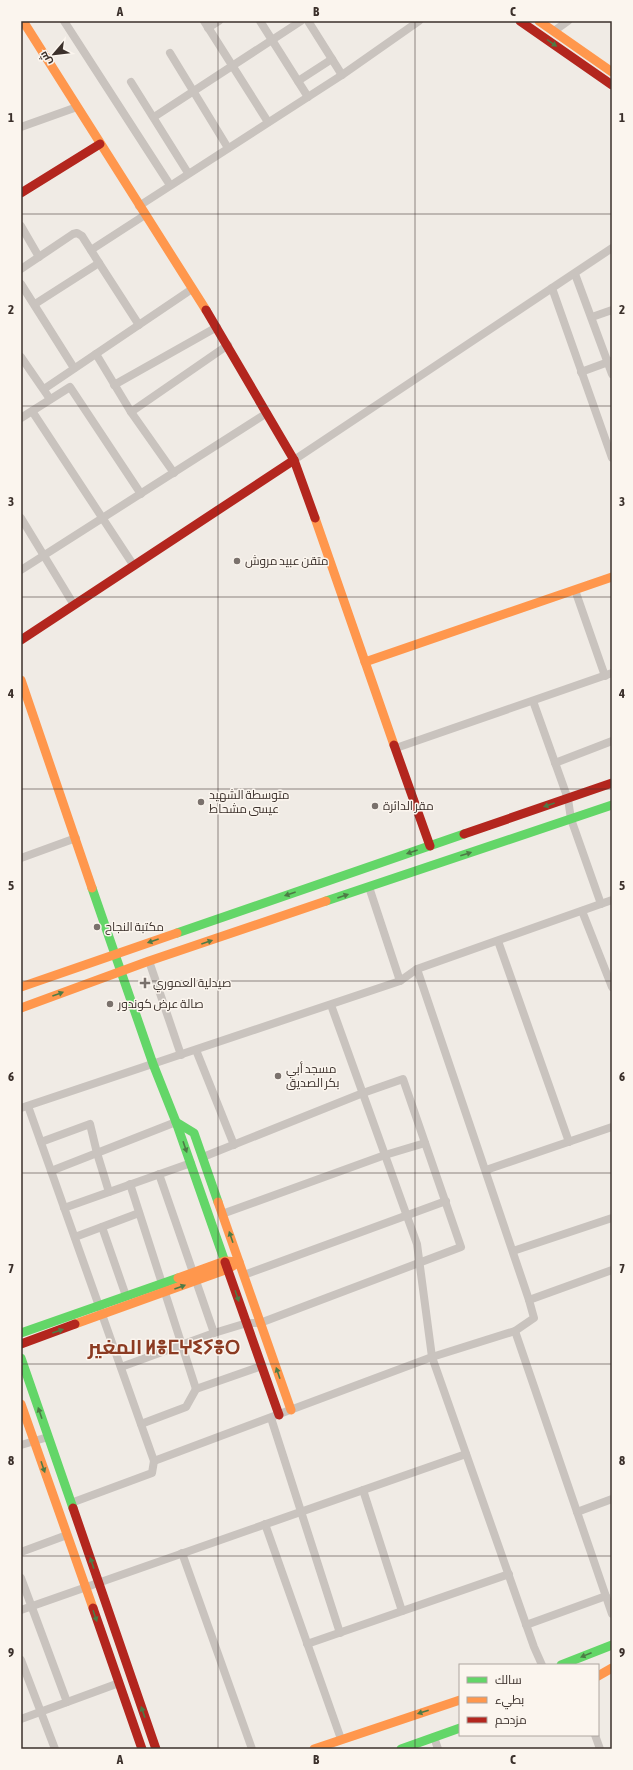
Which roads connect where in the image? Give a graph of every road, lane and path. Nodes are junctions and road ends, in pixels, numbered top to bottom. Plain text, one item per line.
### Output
1 (23, 21) edge
2 (64, 21) edge
3 (219, 21) edge
4 (260, 21) edge
5 (301, 21) edge
6 (308, 21) edge
7 (418, 21) edge
8 (520, 21) edge
9 (539, 21) edge
10 (568, 21) edge
11 (206, 25) edge
12 (554, 31) junction
13 (272, 40) junction
14 (170, 53) dead end
15 (332, 59) junction
16 (233, 66) junction
17 (612, 72) edge
18 (342, 75) junction
19 (298, 81) junction
20 (131, 82) dead end
21 (612, 85) edge
22 (194, 91) junction
23 (308, 97) junction
24 (77, 107) junction
25 (154, 117) junction
26 (268, 122) junction
27 (21, 127) edge
28 (100, 144) junction
29 (228, 148) junction
30 (188, 173) junction
31 (170, 185) junction
32 (21, 193) edge
33 (139, 206) junction
34 (145, 215) junction
35 (21, 226) edge
36 (612, 248) edge
37 (91, 250) junction
38 (39, 257) junction
39 (100, 263) junction
40 (21, 269) edge
41 (575, 274) junction
42 (21, 284) edge
43 (552, 288) junction
44 (192, 289) junction
45 (35, 304) junction
46 (612, 310) edge
47 (592, 317) junction
48 (139, 325) junction
49 (218, 327) junction
50 (228, 345) junction
51 (96, 354) junction
52 (21, 357) edge
53 (610, 362) edge
54 (74, 368) junction
55 (581, 372) junction
56 (612, 374) edge
57 (114, 385) junction
58 (44, 389) junction
59 (50, 400) junction
60 (32, 411) junction
61 (131, 412) junction
62 (267, 413) junction
63 (21, 418) edge
64 (612, 458) edge
65 (294, 460) junction
66 (174, 473) junction
67 (141, 494) junction
68 (21, 518) edge
69 (103, 518) junction
70 (45, 555) junction
71 (134, 566) junction
72 (21, 570) edge
73 (612, 577) edge
74 (575, 590) junction
75 (74, 605) junction
76 (21, 640) edge
77 (365, 662) junction
78 (609, 675) edge
79 (21, 680) edge
80 (533, 701) junction
81 (612, 741) edge
82 (396, 748) junction
83 (555, 763) junction
84 (612, 783) edge
85 (568, 798) junction
86 (612, 805) edge
87 (572, 819) junction
88 (76, 838) junction
89 (430, 846) junction
90 (21, 858) edge
91 (369, 887) junction
92 (612, 900) edge
93 (602, 904) junction
94 (582, 911) junction
95 (498, 941) junction
96 (116, 954) junction
97 (148, 962) junction
98 (417, 969) junction
99 (121, 971) junction
100 (400, 981) junction
101 (21, 987) edge
102 (612, 987) edge
103 (331, 1005) junction
104 (21, 1008) edge
105 (196, 1050) junction
106 (181, 1055) junction
107 (153, 1064) junction
108 (363, 1093) junction
109 (24, 1107) edge
110 (176, 1122) junction
111 (612, 1127) edge
112 (41, 1142) junction
113 (569, 1142) junction
114 (425, 1143) junction
115 (234, 1145) junction
116 (97, 1153) junction
117 (385, 1155) junction
118 (203, 1157) junction
119 (191, 1162) junction
120 (486, 1170) junction
121 (51, 1171) junction
122 (158, 1174) junction
123 (130, 1184) junction
124 (109, 1192) junction
125 (446, 1201) junction
126 (64, 1208) junction
127 (139, 1213) junction
128 (222, 1214) junction
129 (407, 1215) junction
130 (612, 1218) edge
131 (102, 1227) junction
132 (75, 1238) junction
133 (513, 1251) junction
134 (239, 1262) junction
135 (420, 1263) junction
136 (226, 1265) junction
137 (612, 1270) edge
138 (244, 1275) junction
139 (194, 1277) junction
140 (161, 1284) junction
141 (164, 1293) junction
142 (126, 1296) junction
143 (529, 1300) junction
144 (99, 1306) junction
145 (102, 1316) junction
146 (247, 1323) junction
147 (260, 1323) junction
148 (515, 1331) junction
149 (21, 1333) edge
150 (214, 1333) junction
151 (21, 1344) edge
152 (182, 1344) junction
153 (432, 1357) junction
154 (21, 1358) edge
155 (120, 1366) junction
156 (262, 1366) junction
157 (196, 1389) junction
158 (21, 1404) edge
159 (290, 1410) junction
160 (275, 1416) junction
161 (141, 1424) junction
162 (48, 1437) junction
163 (34, 1441) junction
164 (21, 1445) edge
165 (466, 1454) junction
166 (154, 1461) junction
167 (363, 1490) junction
168 (612, 1499) edge
169 (71, 1503) junction
170 (302, 1512) junction
171 (577, 1512) junction
172 (265, 1524) junction
173 (67, 1535) junction
174 (21, 1552) edge
175 (182, 1553) junction
176 (509, 1574) junction
177 (21, 1578) edge
178 (98, 1582) junction
179 (85, 1587) junction
180 (606, 1596) junction
181 (32, 1606) junction
182 (21, 1610) edge
183 (402, 1611) junction
184 (612, 1614) edge
185 (526, 1625) junction
186 (340, 1632) junction
187 (308, 1644) junction
188 (612, 1645) edge
189 (21, 1660) edge
190 (572, 1663) edge
191 (542, 1664) edge
192 (612, 1668) edge
193 (599, 1675) edge
194 (119, 1683) junction
195 (459, 1700) edge
196 (67, 1702) junction
197 (41, 1712) junction
198 (21, 1719) edge
199 (459, 1728) edge
200 (595, 1736) edge
201 (434, 1737) junction
202 (341, 1739) junction
203 (55, 1749) edge
204 (142, 1749) edge
205 (156, 1749) edge
206 (252, 1749) edge
207 (315, 1749) edge
208 (401, 1749) edge
209 (438, 1749) edge
210 (600, 1749) edge

1 - 24 street
2 - 31 street
3 - 11 street
4 - 13 street
5 - 13 street
6 - 15 street
7 - 18 street
8 -> 21 street
9 - 12 street
10 - 12 street
11 - 16 street
12 - 17 street
13 - 16 street
13 - 19 street
14 - 22 street
15 - 18 street
15 - 19 street
16 - 22 street
16 - 26 street
18 - 23 street
19 - 23 street
20 - 25 street
22 - 25 street
22 - 29 street
23 - 26 street
24 - 27 street
24 - 28 street
25 - 30 street
26 - 29 street
28 - 32 street
28 - 33 street
29 - 30 street
30 - 31 street
31 - 33 street
33 - 34 street
34 - 37 street
34 - 44 street
35 - 38 street
36 - 41 street
37 - 38 street
37 - 39 street
38 - 40 street
39 - 45 street
39 - 48 street
41 - 43 street
41 - 47 street
42 - 45 street
43 - 55 street
43 - 65 street
44 - 48 street
44 - 49 street
45 - 54 street
46 - 47 street
47 - 53 street
48 - 51 street
49 - 50 street
49 - 57 street
50 - 61 street
50 - 62 street
51 - 54 street
51 - 57 street
52 - 58 street
53 - 55 street
53 - 56 street
54 - 58 street
55 - 64 street
57 - 61 street
58 - 59 street
59 - 60 street
59 - 67 street
60 - 63 street
60 - 69 street
61 - 66 street
62 - 65 street
62 - 66 street
65 - 71 street
65 - 77 street
66 - 67 street
67 - 69 street
68 - 70 street
69 - 70 street
69 - 71 street
70 - 72 street
70 - 75 street
71 - 75 street
73 - 74 street
74 - 77 street
74 - 78 street
75 - 76 street
77 - 82 street
78 - 80 street
79 - 88 street
80 - 82 street
80 - 83 street
81 - 83 street
82 - 89 street
83 - 85 street
84 - 85 street
85 - 87 street
85 -> 89 street
86 - 87 street
91 -> 87 street
87 - 93 street
88 - 90 street
88 - 96 street
89 -> 96 street
97 -> 91 street
91 - 100 street
92 - 93 street
93 - 94 street
94 - 95 street
94 - 102 street
95 - 98 street
95 - 113 street
96 - 99 street
96 - 101 street
97 - 99 street
97 - 106 street
98 - 100 street
98 - 120 street
104 -> 99 street
99 - 107 street
100 - 103 street
103 - 105 street
103 - 108 street
105 - 106 street
105 - 115 street
106 - 107 street
107 - 109 street
107 - 110 street
108 - 114 street
108 - 115 street
108 - 117 street
109 - 112 street
110 - 116 street
110 - 118 street
110 -> 119 street
111 - 113 street
112 - 116 street
112 - 121 street
113 - 120 street
114 - 117 street
114 - 125 street
115 - 118 street
116 - 121 street
116 - 124 street
117 - 128 street
117 - 129 street
118 - 128 street
119 - 122 street
119 - 136 street
120 - 133 street
121 - 126 street
122 - 123 street
122 - 139 street
123 - 124 street
123 - 127 street
124 - 126 street
125 - 129 street
125 - 135 street
126 - 132 street
127 - 131 street
127 - 140 street
134 -> 128 street
129 - 135 street
129 - 138 street
130 - 133 street
131 - 132 street
131 - 142 street
132 - 144 street
133 - 143 street
134 - 136 street
134 - 138 street
135 - 147 street
135 - 153 street
136 - 139 street
136 -> 146 street
137 - 143 street
138 - 147 street
139 - 140 street
141 -> 139 street
139 - 150 street
140 - 141 street
140 - 142 street
141 - 145 street
141 - 152 street
142 - 144 street
143 - 148 street
144 - 145 street
144 - 149 street
151 -> 145 street
145 - 155 street
146 - 147 street
146 - 150 street
146 - 156 street
159 -> 147 street
148 - 153 street
148 - 171 street
150 - 152 street
152 - 155 street
152 - 157 street
153 - 159 street
153 - 165 street
162 -> 154 street
155 - 161 street
156 - 157 street
156 - 160 street
157 - 161 street
158 - 163 street
159 - 160 street
160 - 166 street
160 - 170 street
161 - 166 street
162 - 163 street
162 - 169 street
163 - 164 street
163 -> 173 street
165 - 167 street
165 - 176 street
166 - 169 street
167 - 170 street
167 - 183 street
168 - 171 street
178 -> 169 street
170 - 172 street
170 - 186 street
171 - 180 street
172 - 175 street
172 - 187 street
173 - 174 street
173 - 179 street
175 - 178 street
175 - 206 street
176 - 183 street
176 - 185 street
177 - 181 street
178 - 179 street
205 -> 178 street
179 - 181 street
179 -> 194 street
180 - 184 street
180 - 185 street
181 - 182 street
181 - 196 street
183 - 186 street
185 - 191 street
186 - 187 street
187 - 202 street
188 -> 190 street
189 - 197 street
192 - 193 street
194 - 196 street
194 - 204 street
195 -> 202 street
196 - 197 street
197 - 198 street
197 - 203 street
199 - 201 street
200 - 210 street
201 - 208 street
201 - 209 street
202 - 207 street

